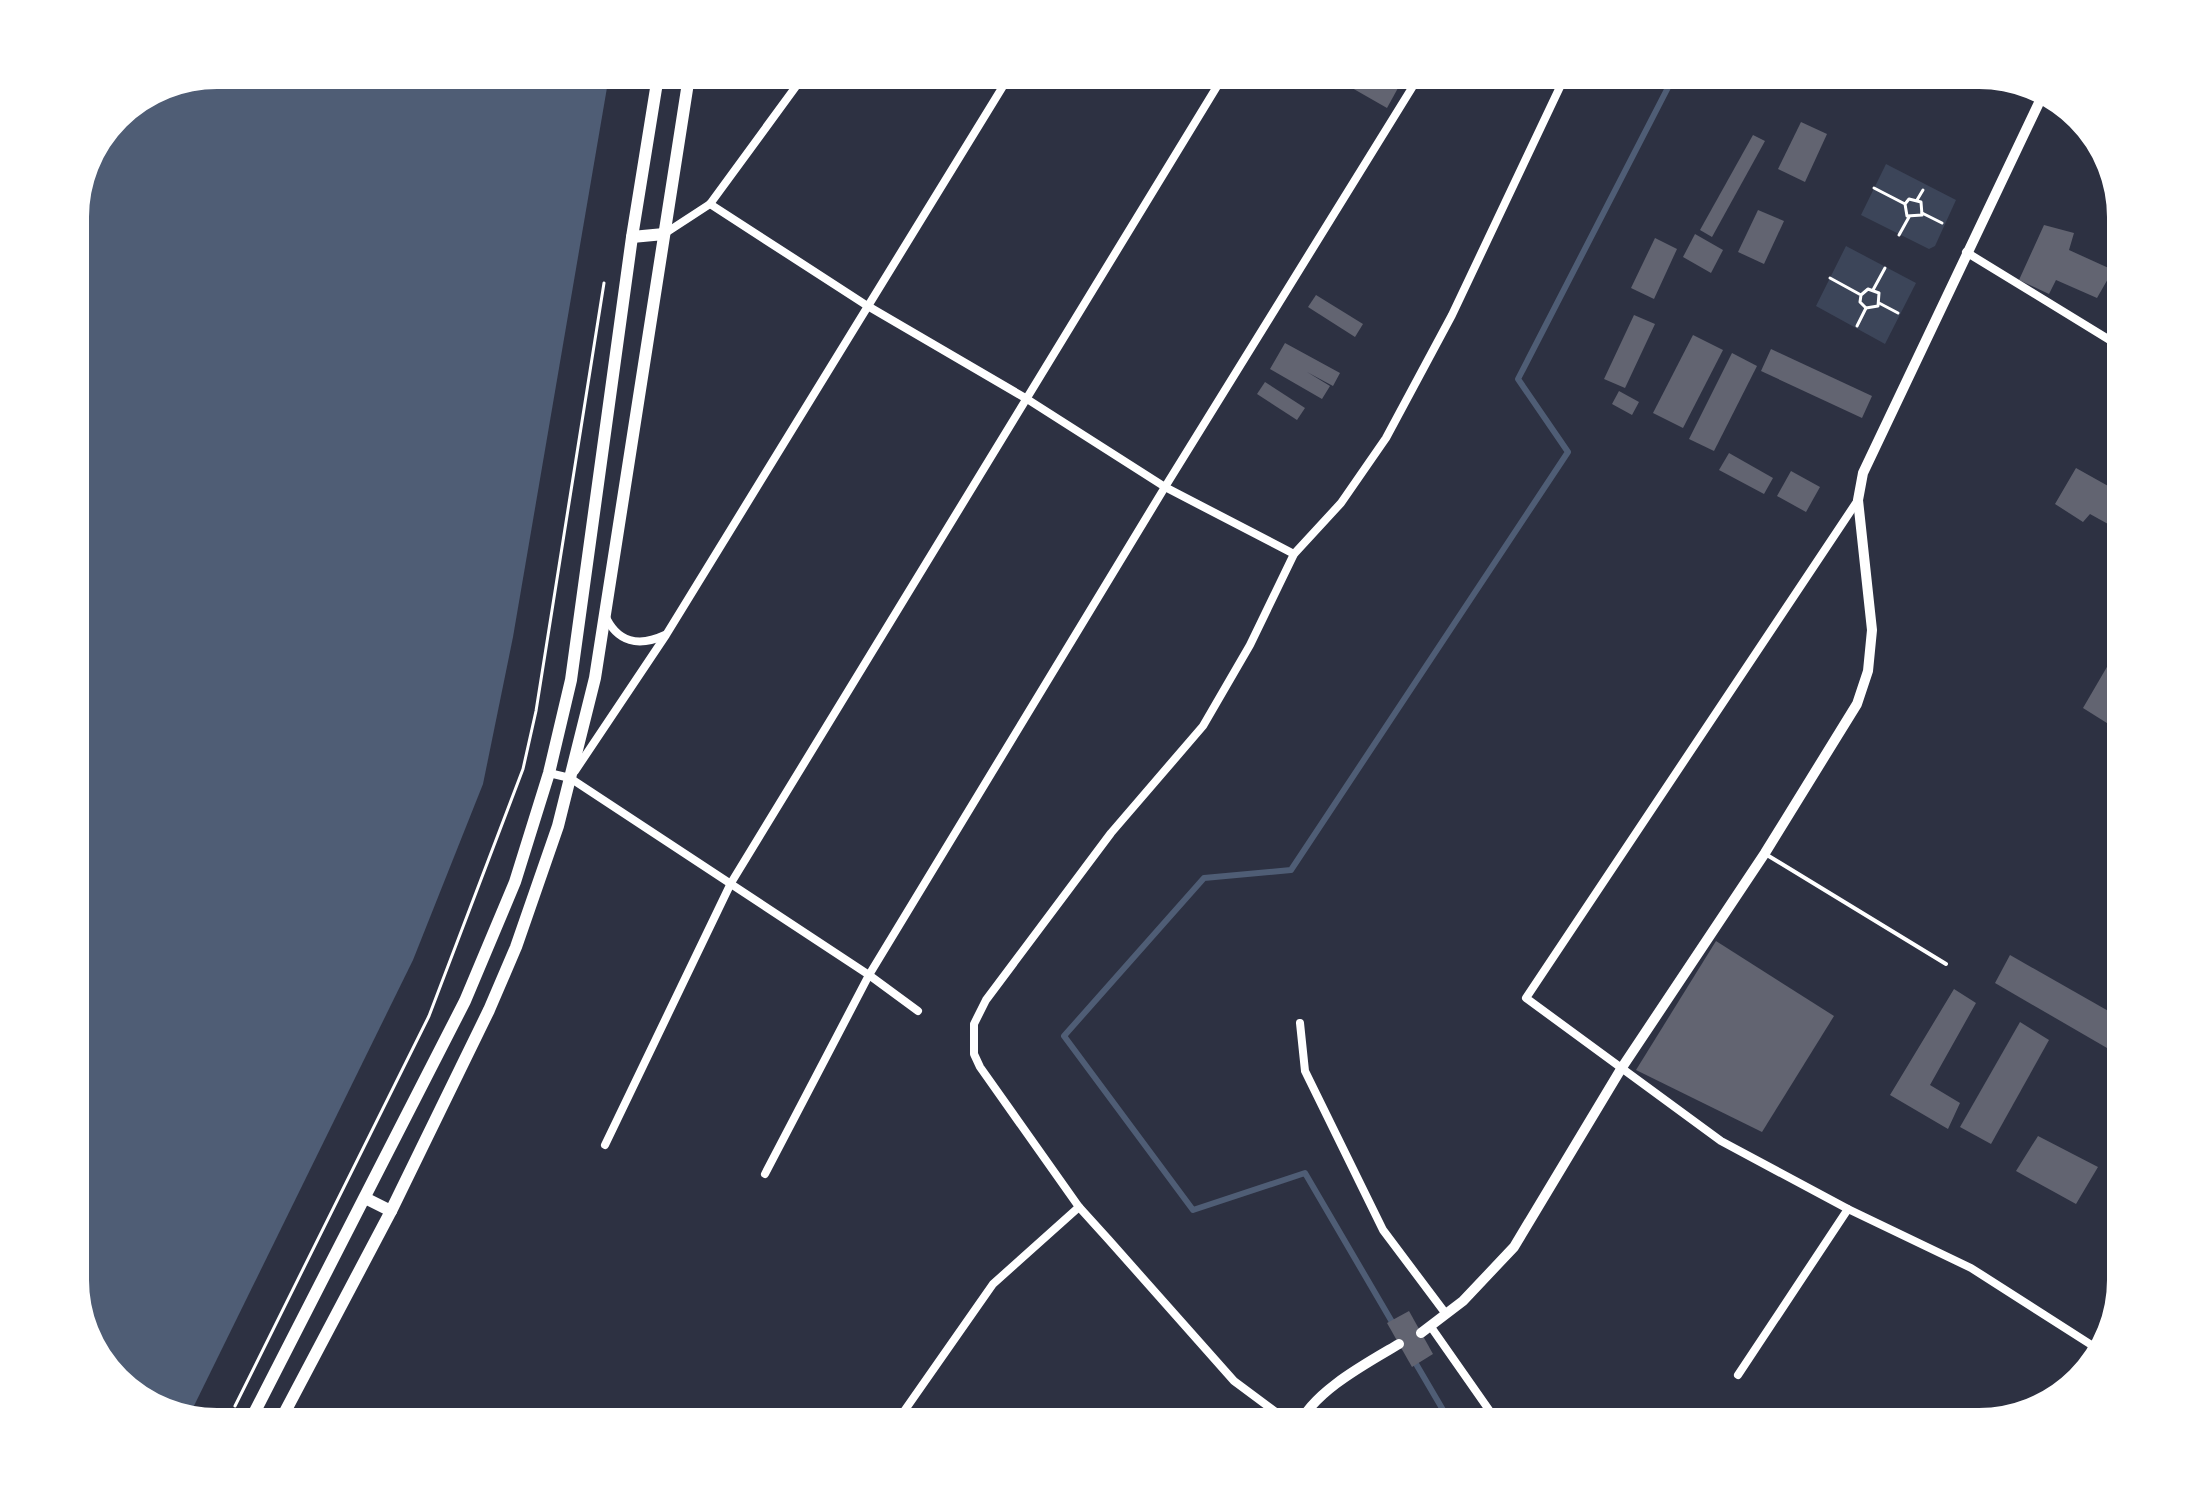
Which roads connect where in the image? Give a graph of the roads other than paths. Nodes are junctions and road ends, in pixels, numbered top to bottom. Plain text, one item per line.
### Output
1 (657, 84) edge
2 (688, 84) edge
3 (798, 84) edge
4 (1004, 84) edge
5 (1218, 84) edge
6 (1414, 84) edge
7 (1561, 84) edge
8 (2040, 99) edge
9 (710, 204) junction
10 (664, 234) junction
11 (632, 237) junction
12 (1966, 252) junction
13 (866, 305) junction
14 (2112, 341) edge
15 (1027, 399) junction
16 (1165, 487) junction
17 (1858, 500) junction
18 (1294, 554) junction
19 (605, 614) junction
20 (666, 635) junction
21 (549, 773) junction
22 (570, 778) junction
23 (1765, 853) junction
24 (731, 883) junction
25 (1946, 964) dead end
26 (869, 975) junction
27 (918, 1011) dead end
28 (1300, 1023) dead end
29 (1621, 1069) junction
30 (605, 1145) dead end
31 (765, 1174) dead end
32 (365, 1198) junction
33 (1079, 1207) junction
34 (1848, 1209) junction
35 (391, 1211) junction
36 (1446, 1314) junction
37 (1431, 1327) junction
38 (1421, 1333) dead end
39 (1399, 1344) dead end
40 (2094, 1347) edge
41 (1738, 1375) dead end
42 (254, 1413) edge
43 (284, 1413) edge
44 (903, 1413) edge
45 (1278, 1413) edge
46 (1305, 1413) edge
47 (1491, 1413) edge

1 - 11 main road
2 - 10 main road
3 - 9 street
4 - 13 street
5 - 15 street
6 - 16 street
7 - 18 street
8 - 12 street
9 - 10 street
9 - 13 street
10 - 11 main road
10 - 19 main road
11 - 21 main road
12 - 14 street
12 - 17 street
13 - 15 street
13 - 20 street
15 - 16 street
15 - 24 street
16 - 18 street
16 - 26 street
17 - 23 street
17 - 29 street
18 - 33 street
19 - 20 street
19 - 22 main road
20 - 22 street
21 - 22 street
21 - 32 main road
22 - 24 street
22 - 35 main road
23 - 25 lane
23 - 29 street
24 - 26 street
24 - 30 street
26 - 27 street
26 - 31 street
28 - 36 street
29 - 34 street
29 - 36 street
32 - 35 main road
32 - 42 main road
33 - 44 street
33 - 45 street
34 - 40 street
34 - 41 street
35 - 43 main road
36 - 37 street
37 - 38 street
37 - 47 street
39 - 46 street

